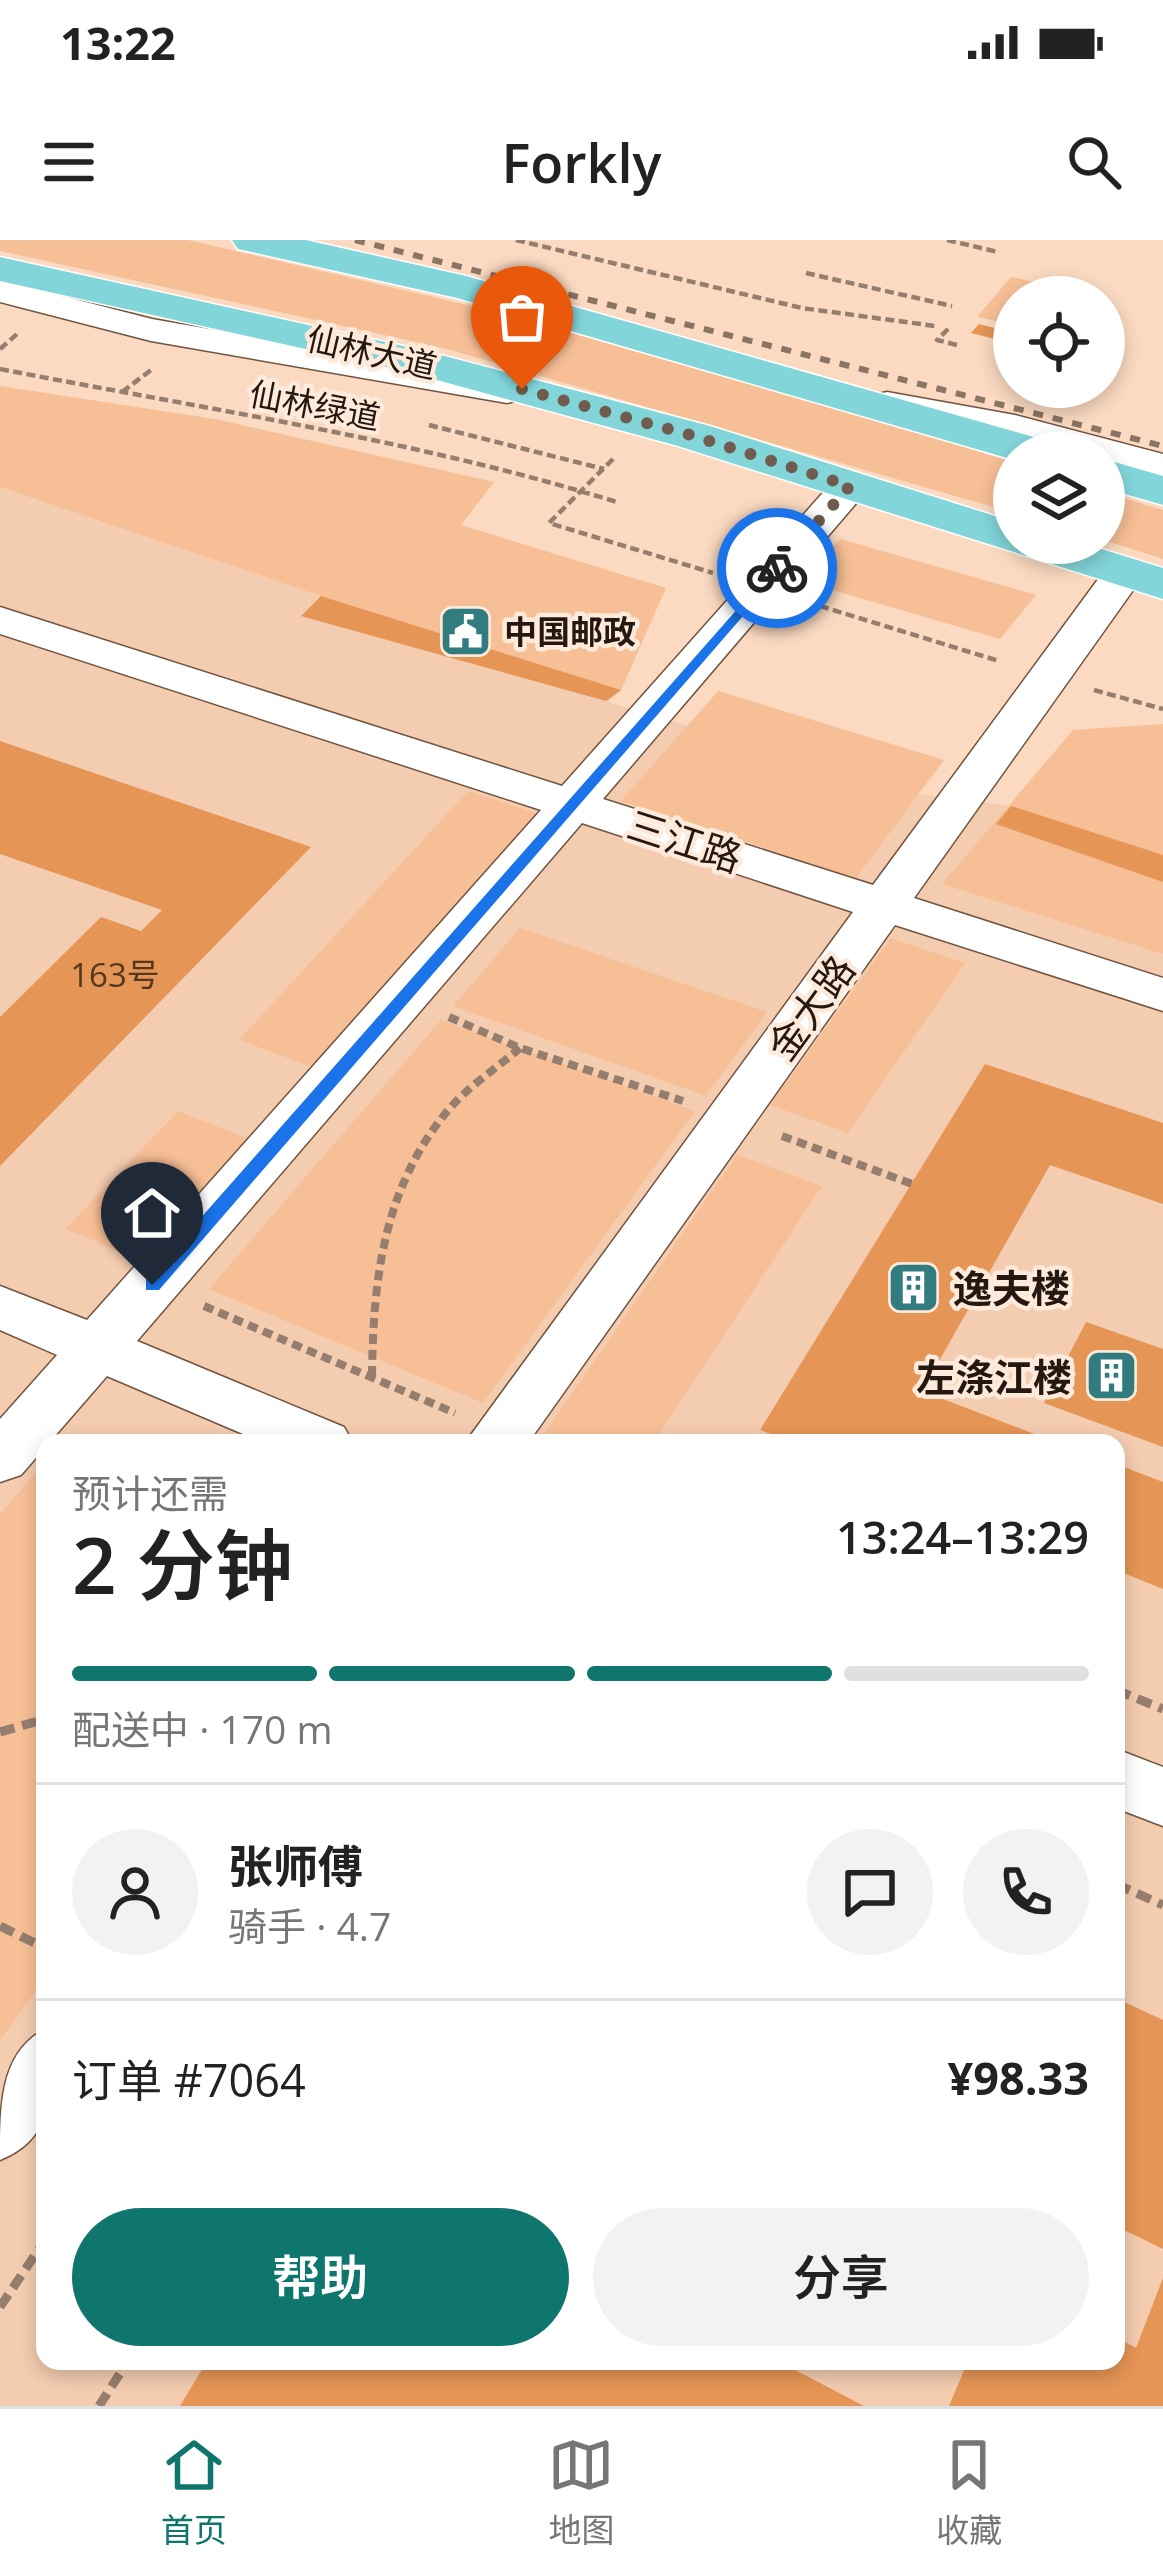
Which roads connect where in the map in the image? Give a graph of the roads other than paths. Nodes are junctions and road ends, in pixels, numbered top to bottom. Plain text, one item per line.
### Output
1 (252, 240) edge
2 (0, 269) edge
3 (0, 291) edge
4 (853, 396) junction
5 (559, 399) junction
6 (993, 439) edge
7 (1163, 466) edge
8 (1125, 479) edge
9 (850, 486) junction
10 (1163, 490) edge
11 (993, 530) edge
12 (1100, 564) edge
13 (1144, 578) edge
14 (0, 620) edge
15 (573, 804) junction
16 (885, 904) junction
17 (1163, 994) edge
18 (0, 1307) edge
19 (98, 1348) junction
20 (302, 1434) edge
21 (501, 1434) edge
22 (0, 1460) edge
23 (1125, 1782) edge
24 (1163, 1797) edge
25 (36, 2075) edge
26 (0, 2125) edge

1 - 4 main road
2 - 5 main road, 仙林大道
3 - 5 street
4 - 6 main road
4 - 7 street
5 - 9 main road, 仙林大道
8 - 10 main road
9 - 11 main road, 仙林大道
9 - 15 street
12 - 13 main road
13 - 16 street, 金大路
14 - 15 street, 三江路
15 - 16 street, 三江路
15 - 19 street
16 - 17 street, 三江路
16 - 21 street, 金大路
18 - 19 street
19 - 20 street
19 - 22 street
23 - 24 street
25 - 26 street

